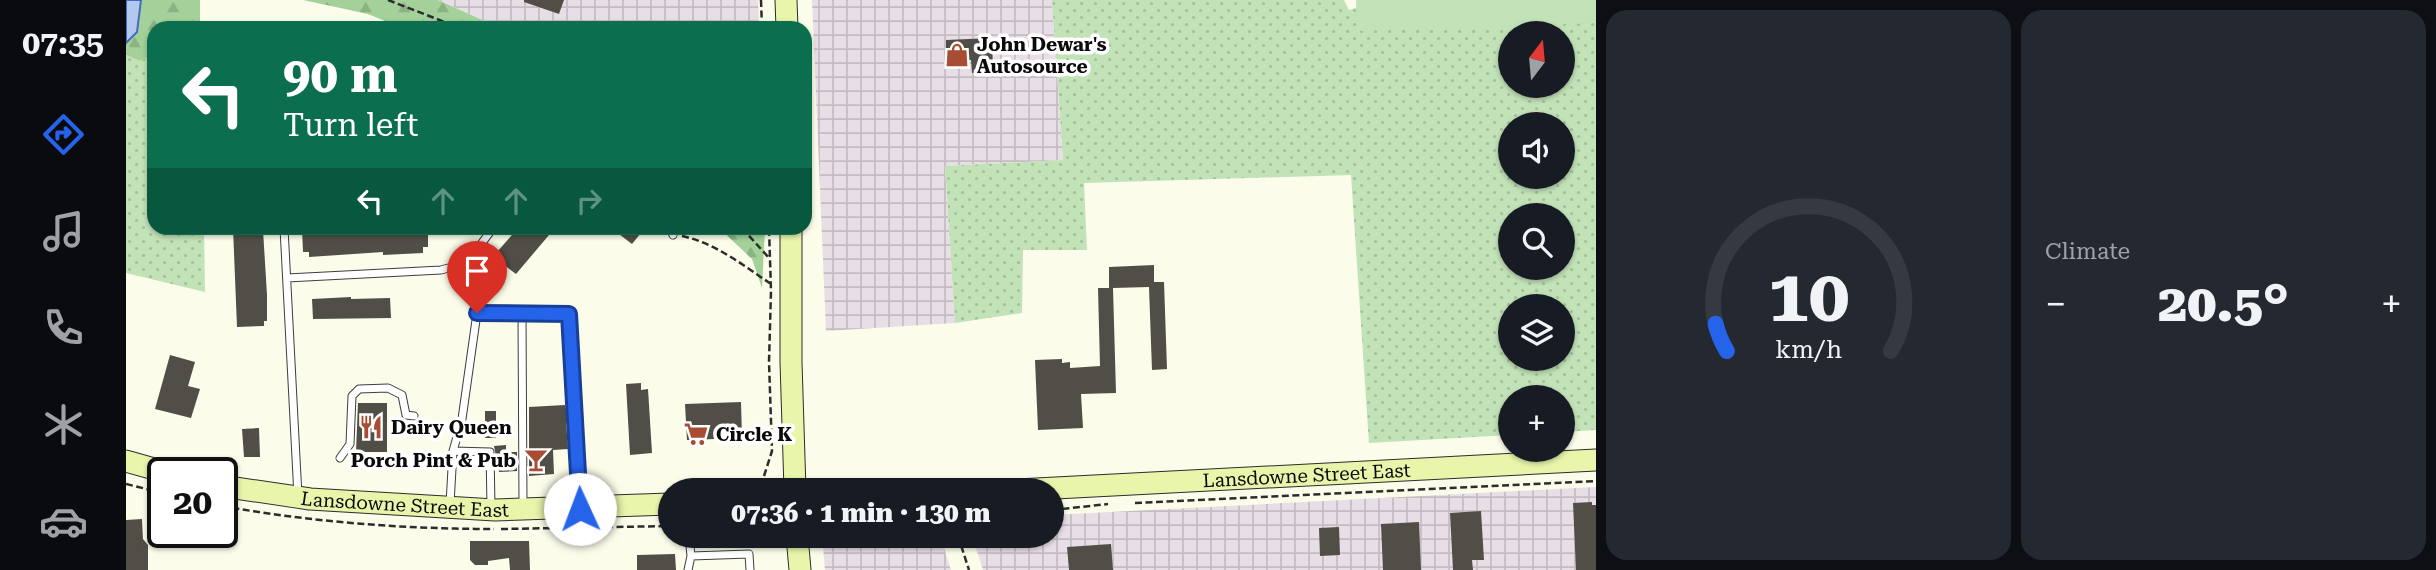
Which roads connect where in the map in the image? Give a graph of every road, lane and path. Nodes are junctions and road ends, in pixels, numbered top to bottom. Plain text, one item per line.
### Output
1 (388, 0) edge
2 (761, 0) edge
3 (786, 0) edge
4 (442, 21) edge
5 (762, 21) edge
6 (787, 21) edge
7 (284, 235) edge
8 (488, 235) edge
9 (684, 235) edge
10 (748, 235) edge
11 (769, 235) edge
12 (790, 235) edge
13 (770, 259) junction
14 (287, 278) junction
15 (781, 283) junction
16 (522, 314) junction
17 (414, 416) dead end
18 (453, 451) junction
19 (340, 458) dead end
20 (1596, 460) edge
21 (126, 461) edge
22 (147, 467) edge
23 (764, 476) dead end
24 (795, 478) edge
25 (1596, 481) edge
26 (126, 484) edge
27 (238, 488) edge
28 (1064, 488) edge
29 (147, 489) edge
30 (299, 498) junction
31 (1118, 503) dead end
32 (1129, 503) dead end
33 (658, 505) edge
34 (450, 507) junction
35 (238, 509) edge
36 (580, 509) junction
37 (1064, 509) edge
38 (491, 510) junction
39 (523, 510) junction
40 (658, 526) edge
41 (690, 548) edge
42 (798, 548) edge
43 (962, 548) edge
44 (691, 556) junction
45 (688, 570) edge
46 (750, 570) edge
47 (800, 570) edge
48 (969, 570) edge

1 - 4 path
2 - 5 path
3 - 6 main road
7 - 14 lane
8 - 14 lane
9 - 15 path
10 - 13 path
11 - 13 path
12 - 15 main road
13 - 15 path
13 - 15 path
14 - 30 lane
15 - 23 path
15 - 24 main road
16 - 18 lane
16 - 36 lane
16 - 39 lane
17 - 19 lane
18 - 34 lane
18 - 38 lane
20 - 28 main road, Lansdowne Street East
21 - 22 main road
25 - 32 path
26 - 29 path
27 - 30 main road, Lansdowne Street East
30 - 34 main road, Lansdowne Street East
31 - 37 path
33 - 36 main road, Lansdowne Street East
34 - 38 main road, Lansdowne Street East
35 - 40 path
36 - 39 main road, Lansdowne Street East
38 - 39 main road, Lansdowne Street East
41 - 44 lane
42 - 47 main road
43 - 48 path
44 - 45 lane
44 - 46 lane

